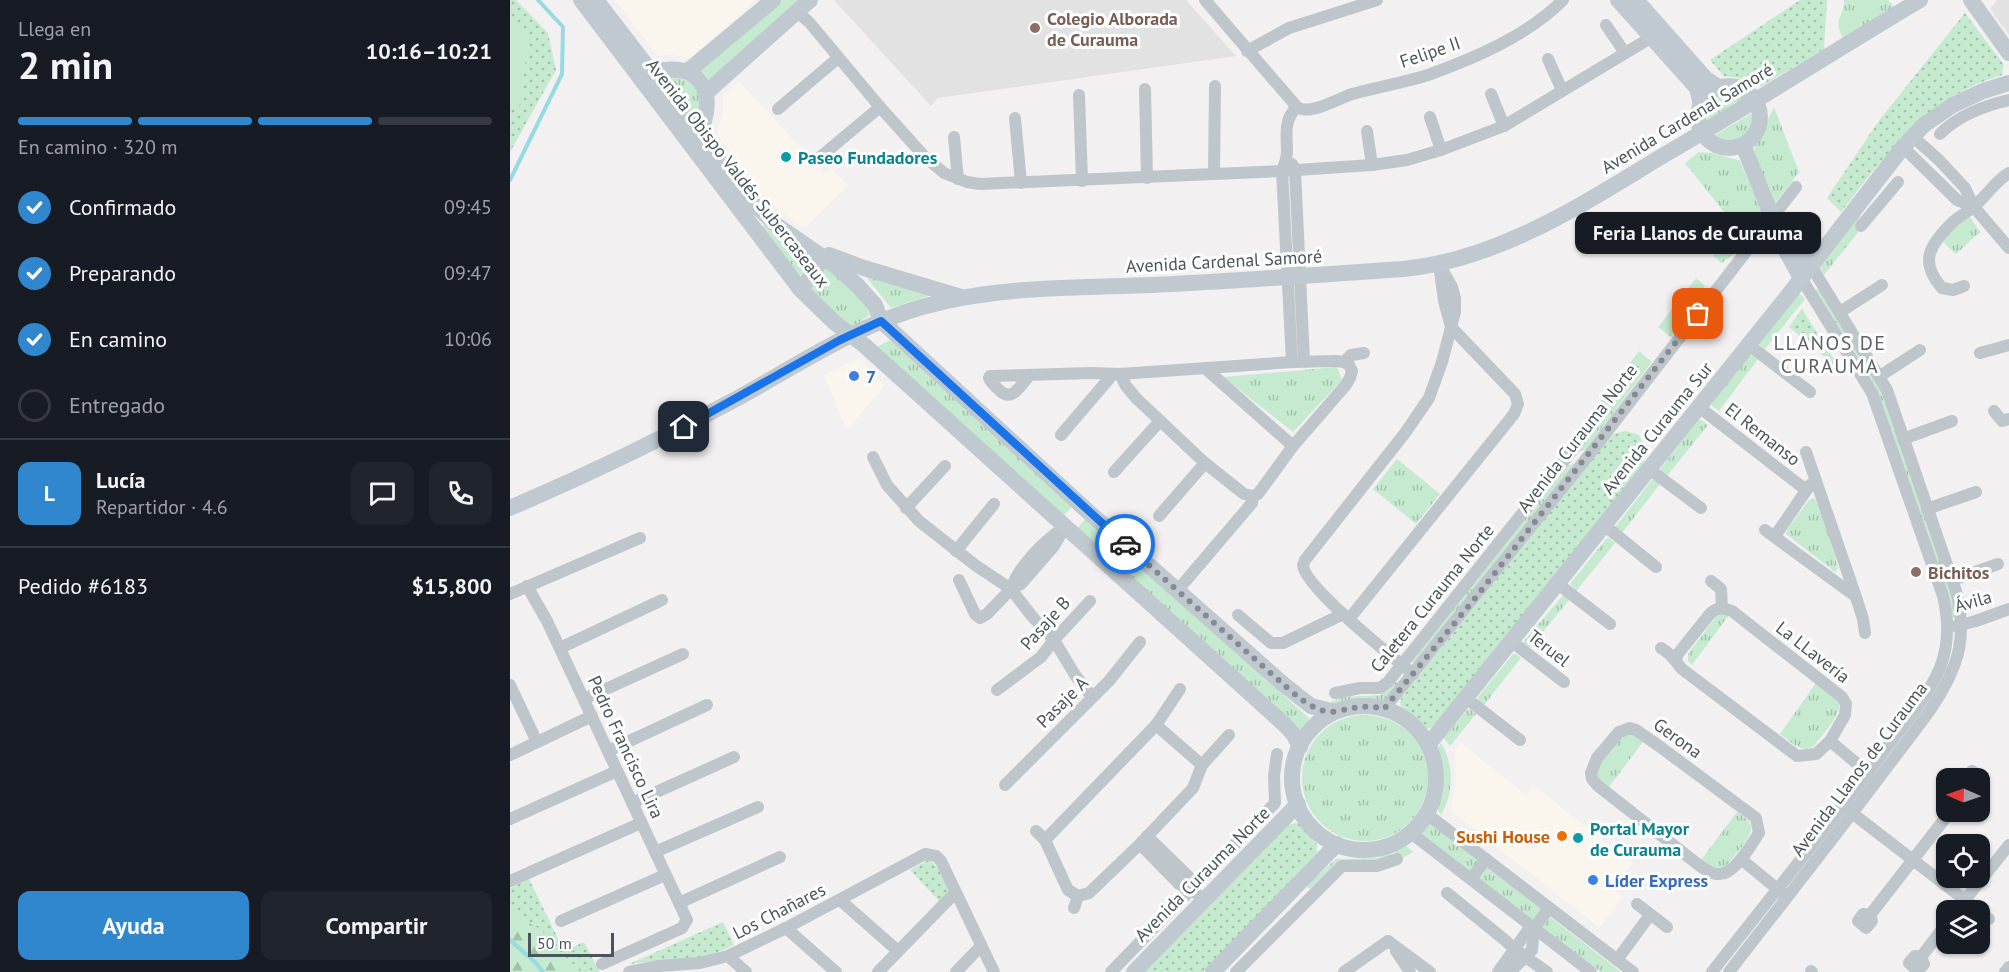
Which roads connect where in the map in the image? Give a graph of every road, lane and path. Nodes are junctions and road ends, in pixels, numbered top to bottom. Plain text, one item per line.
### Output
1 (581, 0) edge
2 (596, 0) edge
3 (773, 0) edge
4 (810, 0) edge
5 (1205, 0) edge
6 (1377, 0) edge
7 (1563, 0) edge
8 (1618, 0) edge
9 (1636, 0) edge
10 (1920, 0) edge
11 (1971, 0) edge
12 (797, 12) junction
13 (1606, 25) dead end
14 (1652, 37) junction
15 (1247, 51) junction
16 (1625, 53) junction
17 (2009, 53) edge
18 (838, 58) junction
19 (1548, 59) dead end
20 (688, 71) junction
21 (652, 72) junction
22 (2009, 84) edge
23 (1215, 86) dead end
24 (1145, 88) dead end
25 (1720, 88) junction
26 (1562, 90) junction
27 (707, 92) junction
28 (1491, 94) dead end
29 (1080, 95) dead end
30 (1755, 100) junction
31 (2009, 100) edge
32 (1701, 104) junction
33 (1973, 104) junction
34 (880, 107) junction
35 (1297, 107) junction
36 (778, 109) dead end
37 (1430, 117) dead end
38 (1016, 118) dead end
39 (1504, 126) junction
40 (1367, 131) dead end
41 (1702, 133) junction
42 (699, 134) junction
43 (1940, 134) dead end
44 (954, 137) dead end
45 (1907, 142) junction
46 (1743, 145) junction
47 (1441, 150) junction
48 (1287, 155) junction
49 (819, 158) dead end
50 (1372, 165) junction
51 (1295, 170) junction
52 (1282, 171) junction
53 (2009, 172) edge
54 (1214, 174) junction
55 (1147, 178) junction
56 (958, 179) junction
57 (1082, 181) junction
58 (1898, 182) dead end
59 (1021, 183) junction
60 (1796, 187) dead end
61 (1974, 207) junction
62 (1772, 217) junction
63 (1862, 217) junction
64 (798, 241) junction
65 (2009, 248) edge
66 (821, 256) junction
67 (1439, 264) junction
68 (1806, 272) junction
69 (1293, 277) junction
70 (1882, 285) dead end
71 (1964, 286) dead end
72 (800, 289) junction
73 (962, 298) junction
74 (1840, 312) junction
75 (881, 321) junction
76 (1451, 327) junction
77 (852, 334) junction
78 (1749, 345) junction
79 (2009, 345) edge
80 (1920, 350) dead end
81 (1364, 353) dead end
82 (1980, 353) dead end
83 (1298, 361) junction
84 (1344, 362) junction
85 (1206, 369) junction
86 (1117, 374) junction
87 (1029, 376) dead end
88 (1880, 376) junction
89 (1810, 392) dead end
90 (1699, 407) junction
91 (1994, 411) dead end
92 (2009, 419) edge
93 (1160, 421) junction
94 (1952, 421) dead end
95 (1061, 435) dead end
96 (1583, 437) dead end
97 (1903, 439) junction
98 (1293, 446) junction
99 (1806, 452) dead end
100 (1589, 455) junction
101 (873, 457) dead end
102 (1564, 461) junction
103 (1205, 463) junction
104 (945, 466) dead end
105 (1649, 469) junction
106 (1114, 472) dead end
107 (1815, 478) junction
108 (1806, 490) junction
109 (1976, 492) dead end
110 (1253, 496) junction
111 (994, 504) dead end
112 (1083, 507) junction
113 (510, 508) edge
114 (906, 508) junction
115 (1701, 508) dead end
116 (1927, 509) junction
117 (1159, 516) dead end
118 (1604, 525) junction
119 (1065, 527) junction
120 (640, 538) dead end
121 (956, 551) junction
122 (1998, 564) dead end
123 (1656, 567) dead end
124 (959, 580) dead end
125 (1952, 580) junction
126 (1710, 581) dead end
127 (1558, 584) junction
128 (527, 586) junction
129 (1011, 589) junction
130 (1177, 591) junction
131 (510, 594) edge
132 (1856, 597) junction
133 (662, 600) dead end
134 (1090, 601) dead end
135 (1722, 608) junction
136 (2009, 609) edge
137 (1238, 615) dead end
138 (1346, 617) junction
139 (1610, 624) dead end
140 (1961, 625) junction
141 (1948, 626) junction
142 (1865, 633) dead end
143 (1054, 640) junction
144 (1140, 642) dead end
145 (1511, 642) junction
146 (560, 648) junction
147 (1661, 648) dead end
148 (683, 654) dead end
149 (1676, 662) junction
150 (1403, 665) junction
151 (1413, 674) junction
152 (1564, 682) dead end
153 (510, 685) edge
154 (1180, 689) dead end
155 (997, 690) dead end
156 (1335, 693) dead end
157 (1092, 697) junction
158 (1466, 698) junction
159 (584, 699) junction
160 (707, 705) dead end
161 (1384, 709) junction
162 (1335, 712) junction
163 (592, 716) junction
164 (1156, 725) junction
165 (1229, 735) dead end
166 (1520, 740) dead end
167 (1830, 741) junction
168 (537, 742) junction
169 (1428, 745) junction
170 (1300, 747) junction
171 (608, 751) junction
172 (1277, 754) dead end
173 (510, 755) edge
174 (734, 757) dead end
175 (1202, 765) junction
176 (617, 771) junction
177 (1873, 777) junction
178 (1005, 785) dead end
179 (632, 803) junction
180 (1298, 804) junction
181 (758, 807) dead end
182 (1848, 810) junction
183 (1427, 814) junction
184 (510, 819) edge
185 (1260, 819) junction
186 (1942, 822) edge
187 (641, 823) junction
188 (1272, 831) junction
189 (1411, 832) junction
190 (1144, 840) junction
191 (1337, 844) junction
192 (2009, 845) edge
193 (655, 852) junction
194 (780, 857) dead end
195 (1397, 859) dead end
196 (1486, 859) junction
197 (1741, 859) junction
198 (1912, 860) junction
199 (666, 875) junction
200 (1471, 879) junction
201 (510, 881) edge
202 (1192, 889) junction
203 (1305, 891) junction
204 (955, 893) junction
205 (1447, 893) dead end
206 (1782, 893) junction
207 (840, 900) junction
208 (1956, 900) edge
209 (1965, 900) edge
210 (679, 903) junction
211 (1637, 904) dead end
212 (1549, 908) junction
213 (1650, 915) junction
214 (1870, 915) dead end
215 (561, 921) dead end
216 (1532, 927) junction
217 (1667, 927) dead end
218 (786, 928) junction
219 (1936, 937) edge
220 (1255, 940) junction
221 (1388, 941) junction
222 (981, 946) junction
223 (1514, 949) junction
224 (898, 951) junction
225 (728, 956) junction
226 (1921, 957) dead end
227 (1525, 958) junction
228 (1617, 960) junction
229 (602, 964) dead end
230 (2009, 967) edge
231 (698, 968) edge
232 (636, 971) edge
233 (746, 972) edge
234 (836, 972) edge
235 (878, 972) edge
236 (956, 972) edge
237 (994, 972) edge
238 (1111, 972) edge
239 (1134, 972) edge
240 (1213, 972) edge
241 (1236, 972) edge
242 (1344, 972) edge
243 (1410, 972) edge
244 (1430, 972) edge
245 (1498, 972) edge
246 (1510, 972) edge
247 (1547, 972) edge
248 (1591, 972) edge
249 (1633, 972) edge
250 (1712, 972) edge
251 (1729, 972) edge
252 (2005, 972) edge

1 - 72 street, Avenida Obispo Valdés Subercaseaux
2 - 21 street, Avenida Obispo Valdés Subercaseaux
3 - 20 street
4 - 12 street
5 - 15 street
6 - 15 street
7 - 35 street, Felipe II
8 - 14 street
9 - 25 street
10 - 30 street, Avenida Cardenal Samoré
11 - 17 street
12 - 18 street
12 - 27 street
13 - 16 street
14 - 16 street
14 - 32 street
15 - 35 street
16 - 26 street
18 - 34 street
18 - 36 street
19 - 26 street
20 - 21 street
20 - 27 street
21 - 42 street, Avenida Obispo Valdés Subercaseaux
22 - 33 street, Avenida Curauma Sur
23 - 54 street
24 - 55 street
25 - 30 street
25 - 32 street
26 - 39 street
27 - 42 street
28 - 39 street
29 - 57 street
30 - 41 street, Avenida Cardenal Samoré
30 - 46 street
31 - 33 street
32 - 41 street
33 - 43 street
33 - 45 street, Avenida Curauma Sur
34 - 49 street
34 - 56 street
35 - 48 street
37 - 47 street
38 - 59 street
39 - 47 street
40 - 50 street
41 - 46 street
41 - 67 street, Avenida Cardenal Samoré
42 - 64 street, Avenida Obispo Valdés Subercaseaux
44 - 56 street
45 - 61 street
45 - 63 street, Avenida Curauma Sur
46 - 62 street, Avenida Llanos de Curauma
47 - 50 street
48 - 51 street
48 - 52 street
50 - 51 street
51 - 52 street
51 - 69 street
52 - 54 street
52 - 69 street
53 - 61 street
54 - 55 street
55 - 57 street
56 - 59 street
57 - 59 street
58 - 63 street
60 - 62 street, Avenida Curauma Norte
61 - 65 street
61 - 71 street
62 - 68 street, Avenida Llanos de Curauma
62 - 100 street, Avenida Curauma Norte
63 - 68 street, Avenida Curauma Sur
64 - 66 street, Avenida Obispo Valdés Subercaseaux
64 - 73 street
66 - 72 street
66 - 75 street, Avenida Obispo Valdés Subercaseaux
67 - 69 street, Avenida Cardenal Samoré
67 - 76 street
68 - 74 street, Avenida Llanos de Curauma
68 - 78 street, Avenida Curauma Sur
68 - 141 street, Avenida Llanos de Curauma
69 - 73 street, Avenida Cardenal Samoré
69 - 83 street
70 - 74 street
72 - 77 street, Avenida Obispo Valdés Subercaseaux
73 - 75 street, Avenida Cardenal Samoré
74 - 88 street, Avenida Llanos de Curauma
75 - 77 street, Avenida Cardenal Samoré
75 - 112 street, Avenida Obispo Valdés Subercaseaux
76 - 138 street
76 - 138 street
77 - 113 street, Avenida Cardenal Samoré
77 - 119 street, Avenida Obispo Valdés Subercaseaux
78 - 89 street
78 - 90 street, Avenida Curauma Sur
79 - 82 street
80 - 88 street
81 - 84 street
83 - 84 street
83 - 85 street
84 - 98 street
85 - 86 street
85 - 98 street
86 - 87 street
86 - 93 street
86 - 95 street
88 - 97 street, Avenida Llanos de Curauma
90 - 105 street, Avenida Curauma Sur
90 - 108 street, El Remanso
91 - 92 street
93 - 103 street
93 - 106 street
94 - 97 street
96 - 102 street, Caletera Curauma Norte
97 - 116 street, Avenida Llanos de Curauma
98 - 110 street
99 - 107 street, El Remanso
100 - 102 street
100 - 151 street, Avenida Curauma Norte
101 - 114 street
102 - 150 street, Caletera Curauma Norte
103 - 110 street
103 - 117 street
104 - 114 street
105 - 115 street
105 - 118 street, Avenida Curauma Sur
107 - 108 street, El Remanso
107 - 132 street, El Remanso
108 - 132 street, El Remanso
109 - 116 street
110 - 130 street
111 - 121 street
112 - 119 street
112 - 130 street, Avenida Obispo Valdés Subercaseaux
114 - 121 street
116 - 125 street, Avenida Llanos de Curauma
118 - 123 street
118 - 127 street, Avenida Curauma Sur
119 - 129 street
119 - 170 street, Avenida Obispo Valdés Subercaseaux
120 - 128 street
121 - 129 street
122 - 125 street
124 - 129 street
125 - 140 street, Avenida Llanos de Curauma
126 - 135 street
127 - 139 street
127 - 145 street, Avenida Curauma Sur
128 - 131 street
128 - 146 street, Pedro Francisco Lira
129 - 143 street
130 - 162 street, Avenida Obispo Valdés Subercaseaux
132 - 142 street, El Remanso
133 - 146 street
134 - 143 street, Pasaje B
135 - 149 street
135 - 167 street, La LLavería
136 - 140 street, Ávila
137 - 138 street
138 - 150 street
140 - 141 street, Ávila
140 - 177 street, Avenida Llanos de Curauma
141 - 177 street, Avenida Llanos de Curauma
143 - 155 street, Pasaje B
143 - 157 street
144 - 157 street, Pasaje A
145 - 152 street, Teruel
145 - 158 street, Avenida Curauma Sur
146 - 159 street, Pedro Francisco Lira
147 - 149 street
148 - 159 street
149 - 167 street
150 - 151 street
150 - 156 street, Caletera Curauma Norte
151 - 161 street, Avenida Curauma Norte
153 - 168 street
154 - 164 street
157 - 178 street, Pasaje A
158 - 166 street
158 - 169 street, Avenida Curauma Sur
159 - 163 street, Pedro Francisco Lira
160 - 171 street
161 - 162 street
161 - 169 street
162 - 170 street
163 - 168 street
163 - 171 street, Pedro Francisco Lira
164 - 175 street
164 - 190 street
165 - 175 street
167 - 177 street
168 - 173 street
169 - 183 street
170 - 180 street
171 - 176 street, Pedro Francisco Lira
172 - 185 street
174 - 179 street
175 - 190 street
176 - 179 street, Pedro Francisco Lira
176 - 184 street
177 - 182 street, Avenida Llanos de Curauma
179 - 187 street, Pedro Francisco Lira
180 - 188 street, Avenida Curauma Norte
180 - 191 street
181 - 193 street
182 - 198 street
182 - 206 street, Avenida Llanos de Curauma
183 - 189 street
183 - 196 street
185 - 188 street
185 - 202 street
186 - 198 street
187 - 193 street, Pedro Francisco Lira
187 - 201 street
188 - 202 street, Avenida Curauma Norte
189 - 191 street
189 - 200 street
190 - 202 street
191 - 203 street
192 - 209 street
193 - 199 street, Pedro Francisco Lira
194 - 210 street
195 - 203 street
196 - 200 street
196 - 212 street
197 - 197 street, Gerona
197 - 206 street
198 - 208 street
198 - 214 street
199 - 210 street, Pedro Francisco Lira
199 - 215 street
200 - 216 street
202 - 238 street
202 - 239 street, Avenida Curauma Norte
203 - 220 street
204 - 207 street, Los Chañares
204 - 222 street
204 - 224 street
205 - 223 street
206 - 250 street, Avenida Llanos de Curauma
206 - 251 street, Avenida Llanos de Curauma
207 - 218 street, Los Chañares
207 - 224 street
210 - 229 street, Pedro Francisco Lira
211 - 213 street
212 - 216 street
212 - 228 street
213 - 217 street
213 - 228 street
216 - 223 street
216 - 227 street
216 - 248 street
218 - 225 street, Los Chañares
218 - 234 street
219 - 226 street
220 - 240 street
220 - 241 street
221 - 242 street
221 - 243 street
221 - 244 street
222 - 236 street
222 - 237 street
223 - 227 street
223 - 245 street
224 - 235 street
225 - 231 street, Los Chañares
225 - 233 street
227 - 246 street
227 - 247 street
228 - 249 street
230 - 252 street
231 - 232 street, Los Chañares

